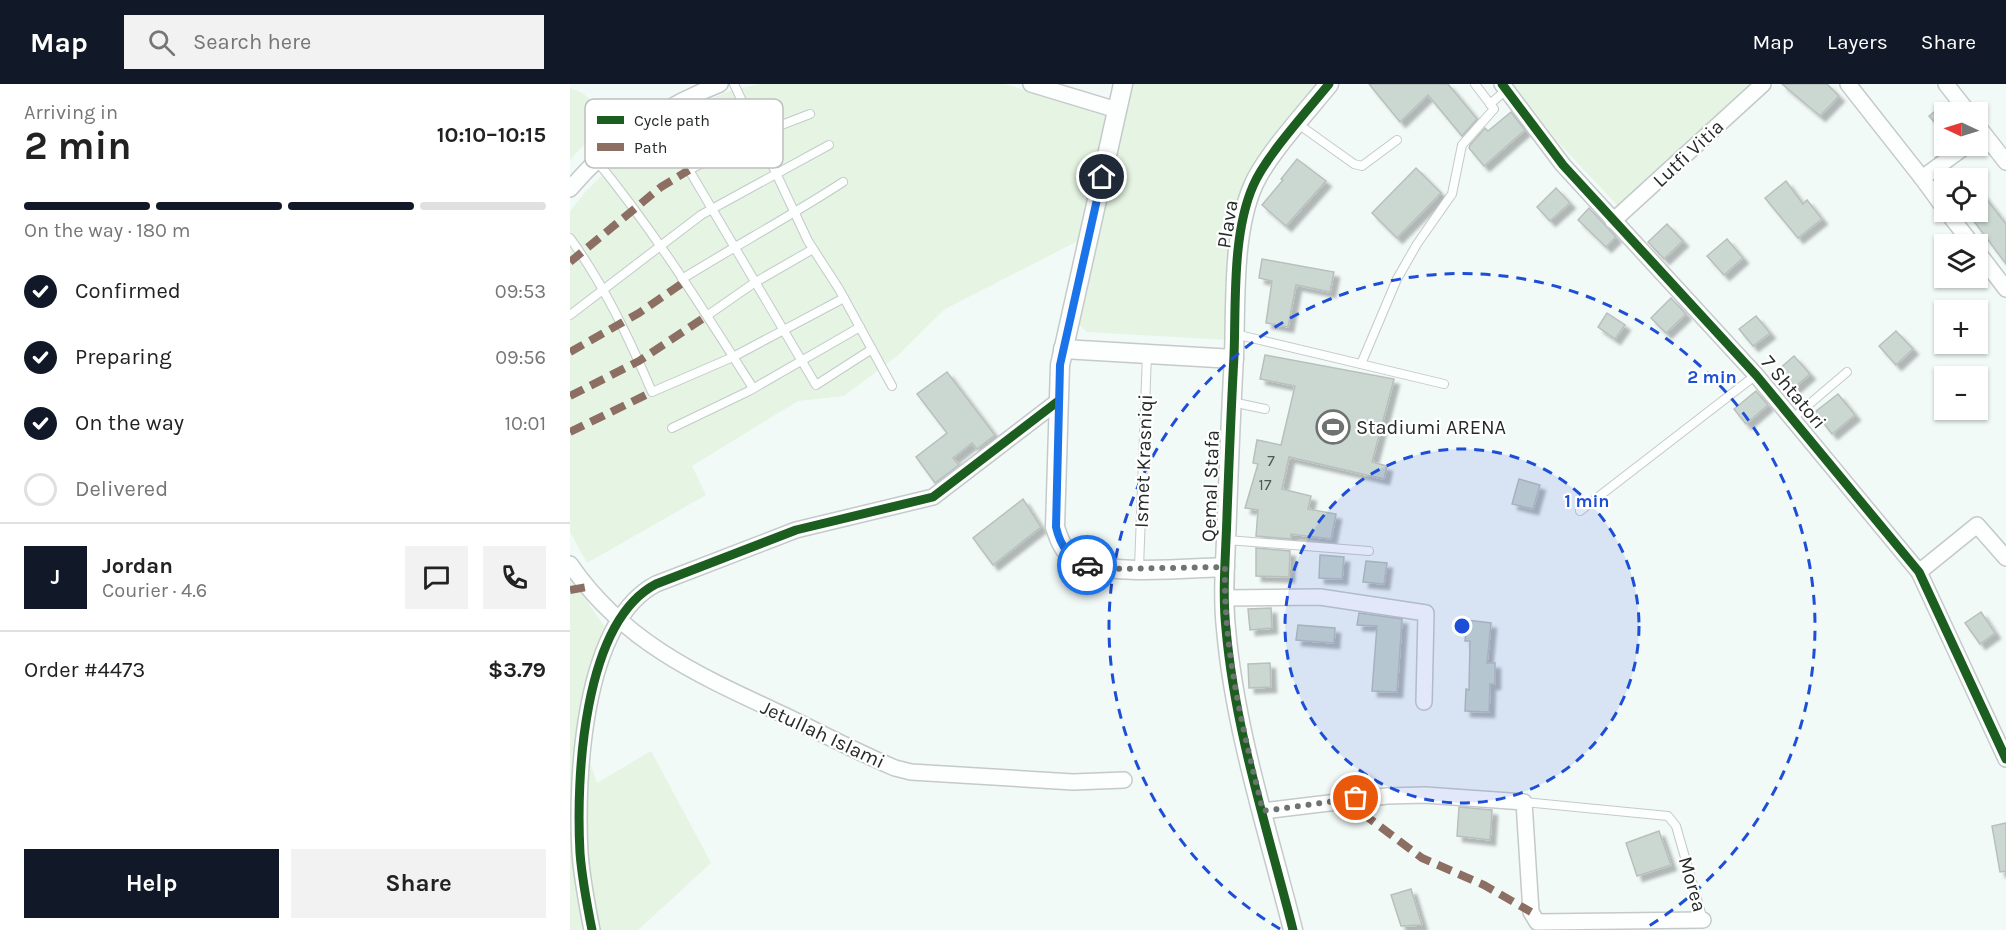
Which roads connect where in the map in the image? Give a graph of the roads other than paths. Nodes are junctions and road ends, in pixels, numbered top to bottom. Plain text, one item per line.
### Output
1 (720, 84) edge
2 (734, 84) edge
3 (1031, 84) edge
4 (1123, 84) edge
5 (1329, 84) edge
6 (1475, 84) edge
7 (1763, 84) edge
8 (1848, 84) edge
9 (1946, 84) edge
10 (1504, 87) edge
11 (688, 99) edge
12 (741, 99) edge
13 (1960, 102) edge
14 (1490, 104) junction
15 (1117, 110) junction
16 (810, 114) dead end
17 (1298, 124) junction
18 (783, 125) edge
19 (1397, 140) dead end
20 (1988, 142) edge
21 (829, 145) dead end
22 (1952, 156) edge
23 (2006, 162) edge
24 (589, 168) edge
25 (602, 168) edge
26 (693, 168) edge
27 (774, 168) edge
28 (689, 170) joint
29 (776, 173) junction
30 (1922, 178) junction
31 (843, 182) dead end
32 (570, 189) edge
33 (1934, 194) edge
34 (711, 209) junction
35 (795, 214) junction
36 (1613, 221) junction
37 (1955, 222) edge
38 (1964, 234) edge
39 (570, 237) edge
40 (659, 246) junction
41 (734, 247) junction
42 (813, 249) junction
43 (1988, 266) edge
44 (682, 279) junction
45 (754, 284) junction
46 (604, 290) junction
47 (2006, 290) edge
48 (844, 298) junction
49 (570, 315) edge
50 (708, 315) junction
51 (860, 327) junction
52 (783, 331) junction
53 (1235, 334) junction
54 (872, 349) junction
55 (1063, 349) junction
56 (1147, 354) junction
57 (733, 357) junction
58 (1234, 359) junction
59 (801, 360) junction
60 (1361, 364) junction
61 (1847, 372) dead end
62 (1756, 375) junction
63 (1444, 384) dead end
64 (892, 386) dead end
65 (753, 388) junction
66 (1057, 402) junction
67 (1232, 402) junction
68 (1265, 409) dead end
69 (1793, 418) junction
70 (672, 428) dead end
71 (1580, 511) dead end
72 (1226, 540) junction
73 (1369, 551) dead end
74 (2006, 558) edge
75 (570, 564) edge
76 (1225, 567) junction
77 (1139, 569) junction
78 (1919, 572) junction
79 (1224, 598) junction
80 (618, 621) junction
81 (1424, 702) dead end
82 (2006, 759) edge
83 (1124, 780) dead end
84 (1524, 802) junction
85 (1263, 811) junction
86 (570, 814) edge
87 (576, 836) edge
88 (1703, 920) joint
89 (592, 930) edge
90 (1293, 930) edge

1 - 11 street
2 - 12 lane
3 - 15 street
4 - 15 street
5 - 17 street, Plava
6 - 14 lane
7 - 36 street, Lutfi Vitia
8 - 30 street
9 - 13 street
10 - 14 lane
10 - 36 street, 7 Shtatori
14 - 60 lane
15 - 55 street
16 - 18 lane
17 - 19 lane
17 - 53 street, Plava
20 - 23 street
21 - 29 lane
22 - 30 street
24 - 32 street
25 - 40 lane
26 - 28 lane
27 - 29 lane
28 - 34 lane
29 - 34 lane
29 - 35 lane
30 - 33 street
31 - 35 lane
34 - 40 lane
34 - 41 lane
35 - 41 lane
35 - 42 lane
36 - 62 street, 7 Shtatori
37 - 38 street
39 - 46 lane
40 - 44 lane
40 - 46 lane
41 - 44 lane
41 - 45 lane
42 - 45 lane
42 - 48 lane
43 - 47 street
44 - 50 lane
45 - 50 lane
45 - 52 lane
46 - 49 lane
46 - 57 lane
48 - 51 lane
48 - 52 lane
50 - 57 lane
51 - 54 lane
51 - 59 lane
52 - 57 lane
52 - 59 lane
53 - 58 street, Plava
53 - 60 lane
54 - 59 lane
54 - 64 lane
55 - 56 street
55 - 66 street
56 - 58 street
56 - 77 lane, Ismet Krasniqi
57 - 65 lane
58 - 67 street, Qemal Stafa
59 - 65 lane
60 - 63 lane
61 - 69 lane
62 - 69 street, 7 Shtatori
62 - 71 lane
65 - 70 lane
66 - 77 street
66 - 80 street
67 - 68 lane
67 - 72 street, Qemal Stafa
69 - 78 street, 7 Shtatori
72 - 73 lane
72 - 76 street, Qemal Stafa
74 - 78 street
75 - 80 street, Jetullah Islami
76 - 77 street
76 - 79 street, Qemal Stafa
78 - 82 street, 7 Shtatori
79 - 81 street
79 - 85 street, Qemal Stafa
80 - 83 street, Jetullah Islami
80 - 87 street
84 - 85 street, Morea
84 - 88 lane, Morea
84 - 88 street, Morea
85 - 90 street, Qemal Stafa
86 - 87 lane
87 - 89 street

